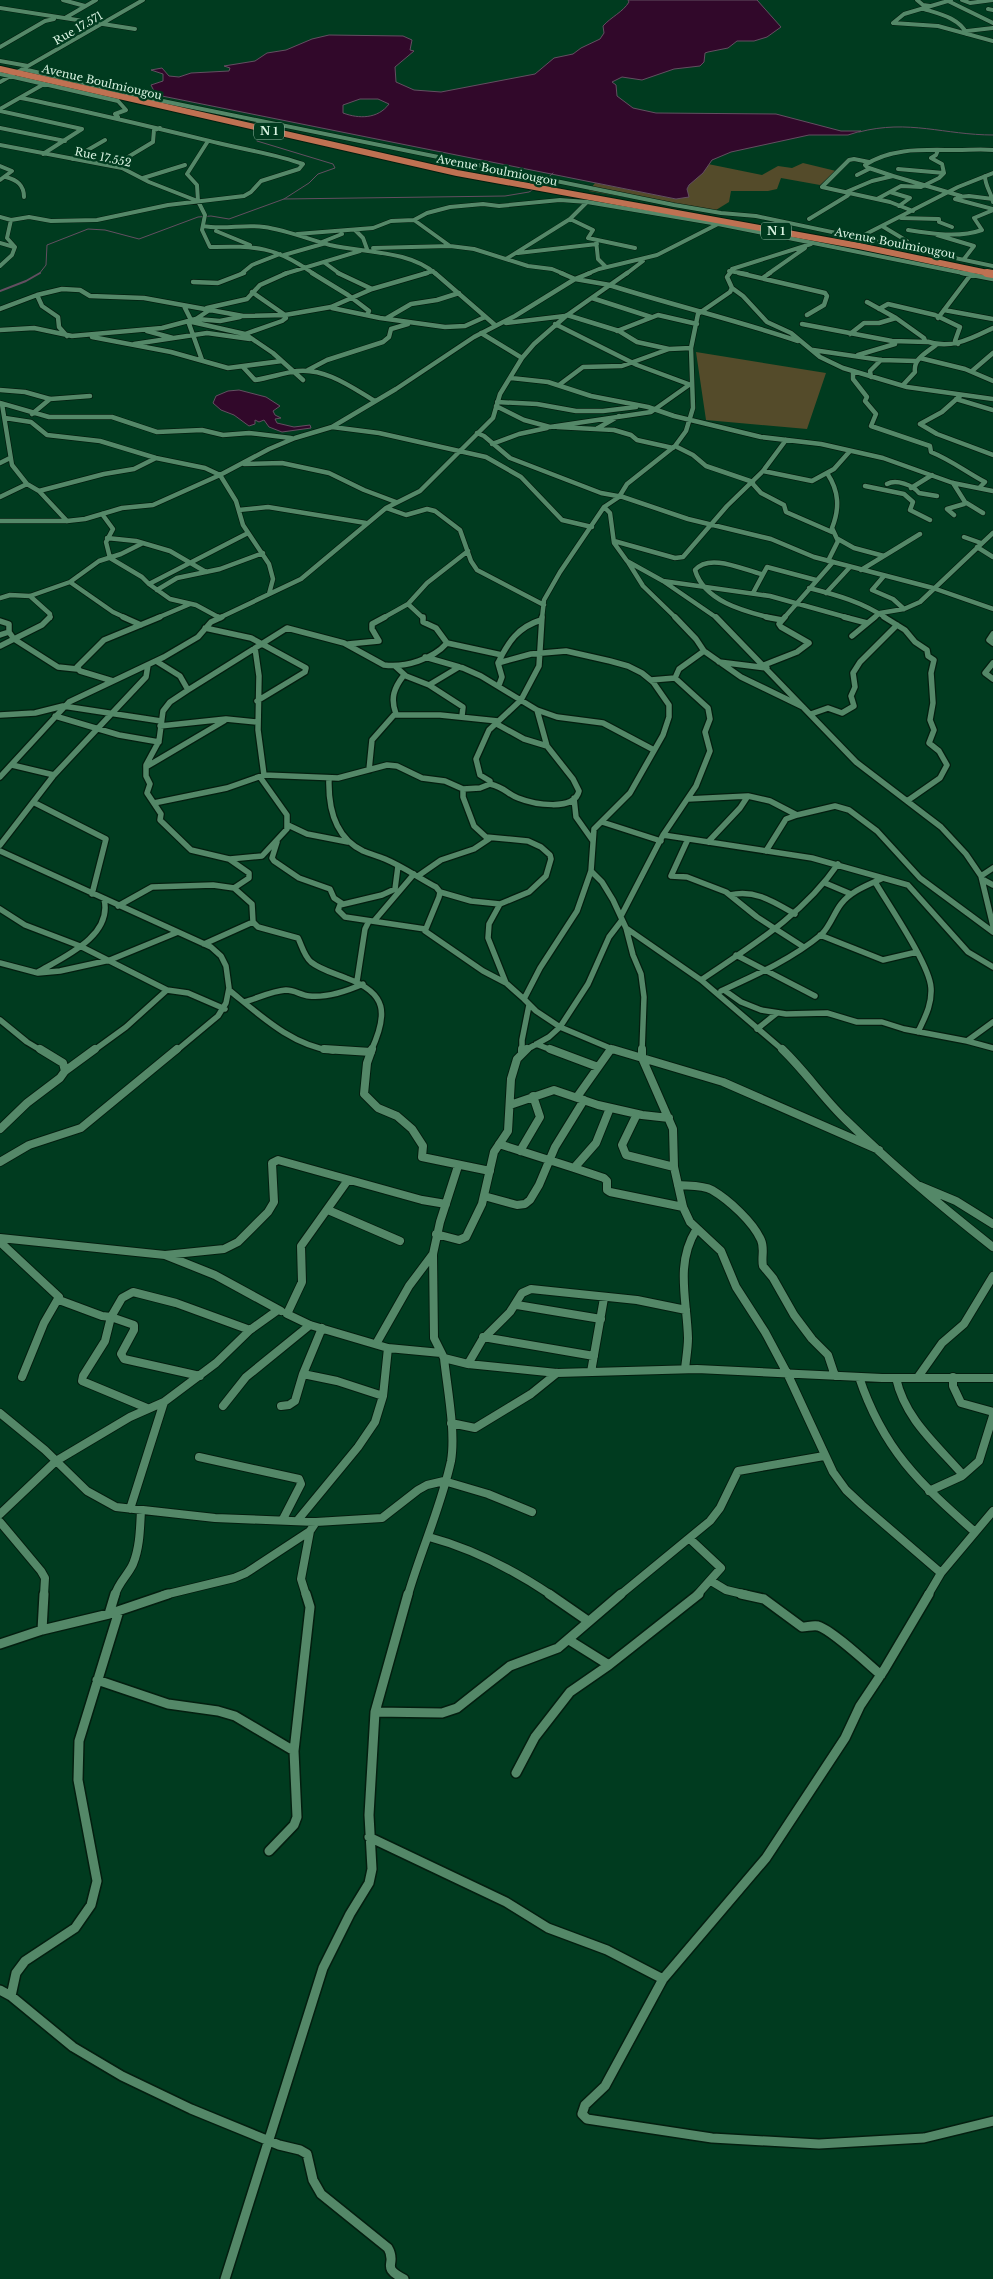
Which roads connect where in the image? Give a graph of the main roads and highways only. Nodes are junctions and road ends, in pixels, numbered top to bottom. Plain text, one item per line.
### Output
1 (0, 68) edge
2 (899, 251) junction
3 (993, 272) edge

1 - 2 highway, Avenue Boulmiougou / N 1
2 - 3 highway, Avenue Boulmiougou / N 1
2 - 3 highway, Avenue Boulmiougou / N 1

